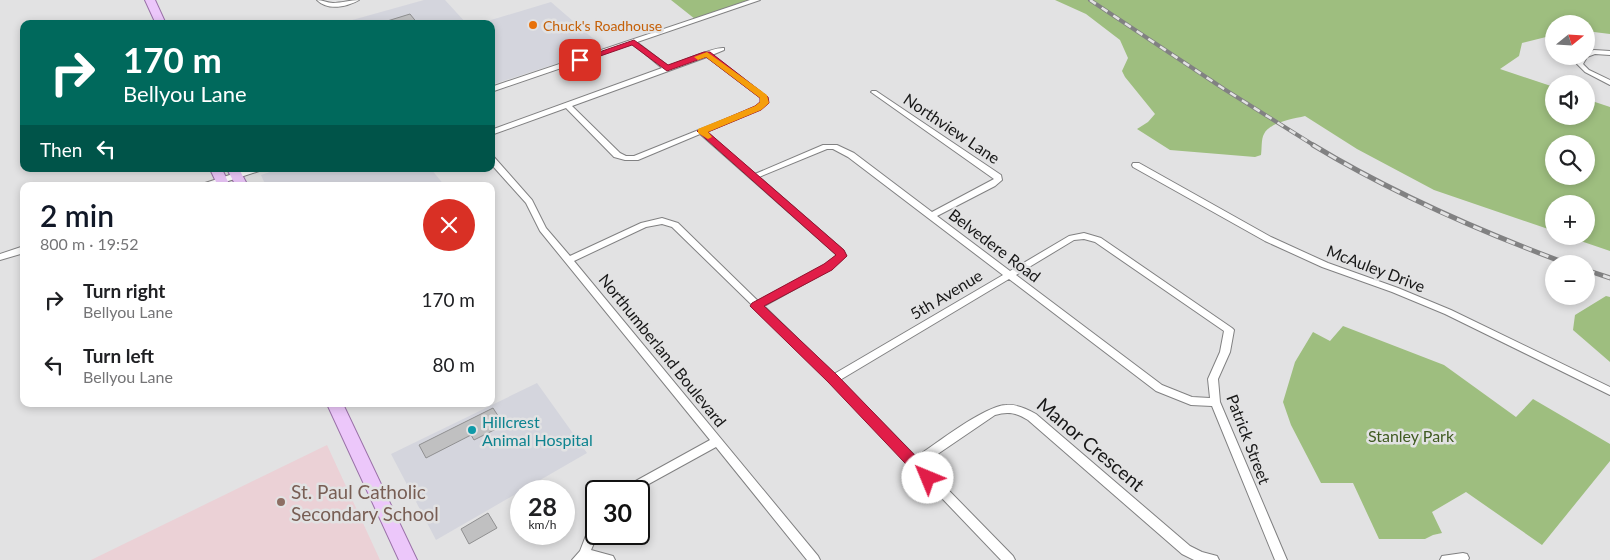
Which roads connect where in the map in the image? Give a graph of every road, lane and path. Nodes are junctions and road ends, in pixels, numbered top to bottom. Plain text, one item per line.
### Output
1 (150, 0) edge
2 (320, 0) edge
3 (356, 0) edge
4 (758, 0) edge
5 (159, 20) edge
6 (634, 42) junction
7 (722, 49) dead end
8 (1595, 52) edge
9 (1610, 53) edge
10 (707, 54) junction
11 (1581, 65) edge
12 (667, 69) junction
13 (1610, 83) edge
14 (495, 89) edge
15 (874, 92) dead end
16 (567, 105) junction
17 (495, 131) edge
18 (702, 131) junction
19 (495, 163) edge
20 (1136, 165) dead end
21 (249, 172) edge
22 (237, 177) edge
23 (753, 177) junction
24 (225, 182) edge
25 (932, 216) junction
26 (1075, 237) joint
27 (20, 250) edge
28 (0, 257) edge
29 (568, 260) junction
30 (1009, 274) junction
31 (756, 306) junction
32 (832, 379) junction
33 (1610, 391) edge
34 (1215, 402) junction
35 (336, 407) edge
36 (716, 442) junction
37 (914, 464) junction
38 (647, 480) edge
39 (586, 545) edge
40 (581, 557) edge
41 (1463, 558) dead end
42 (408, 560) edge
43 (609, 560) edge
44 (814, 560) edge
45 (1009, 560) edge
46 (1213, 560) edge
47 (1281, 560) edge
48 (1446, 560) edge

1 - 5 main road
2 - 3 street
4 - 6 street
6 - 12 street
6 - 14 street
7 - 10 street
8 - 9 street
10 - 12 street
10 - 18 street
11 - 13 street
12 - 16 street
15 - 25 street, Northview Lane
16 - 17 street
16 - 18 street
18 - 23 street
19 - 29 street, Northumberland Boulevard
20 - 33 street, McAuley Drive
21 - 22 street
22 - 24 street
23 - 25 street, Belvedere Road
23 - 31 street
25 - 30 street, Belvedere Road
26 - 30 street, 5th Avenue
26 - 34 street, Patrick Street
27 - 28 street
29 - 31 street
29 - 36 street, Northumberland Boulevard
30 - 32 street, 5th Avenue
30 - 34 street, Belvedere Road
31 - 32 street
32 - 37 street
34 - 47 street, Patrick Street
35 - 42 main road
36 - 38 street
36 - 44 street, Northumberland Boulevard
37 - 45 street
37 - 46 street, Manor Crescent
39 - 40 street
40 - 43 street
41 - 48 street

